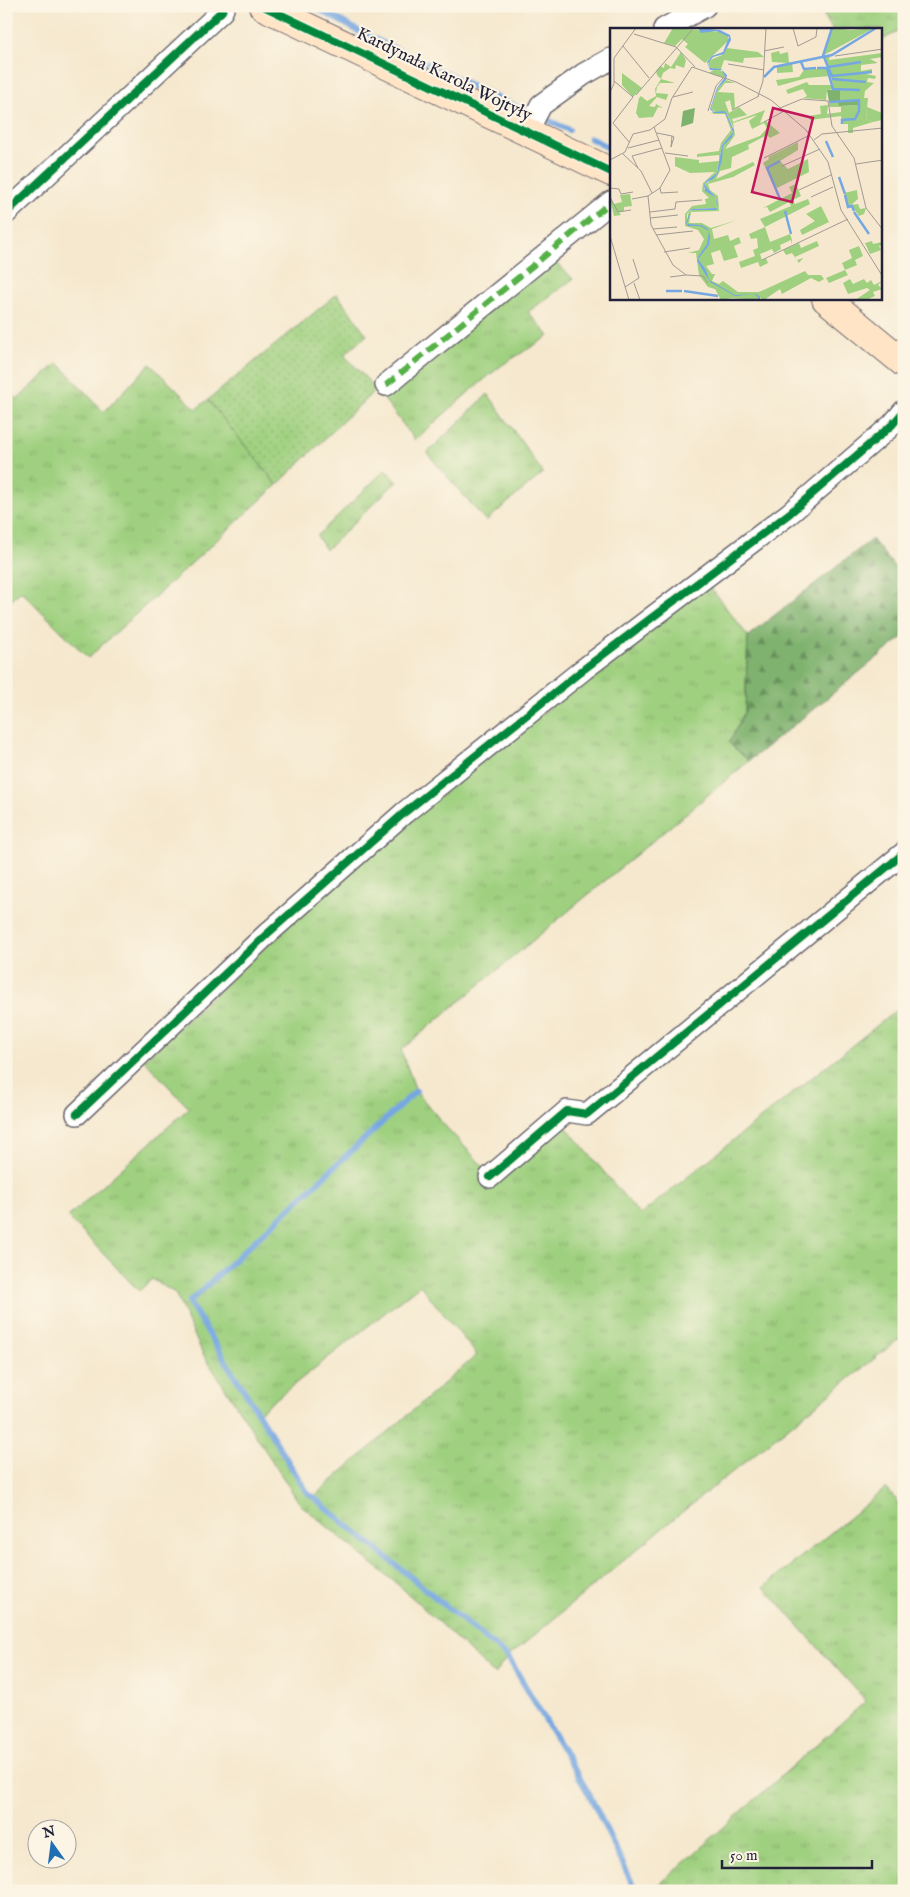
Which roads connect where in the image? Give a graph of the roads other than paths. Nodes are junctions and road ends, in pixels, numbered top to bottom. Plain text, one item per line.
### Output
1 (224, 6) edge
2 (263, 6) edge
3 (705, 6) edge
4 (666, 28) edge
5 (610, 60) edge
6 (527, 132) junction
7 (610, 172) edge
8 (610, 203) edge
9 (6, 213) edge
10 (827, 300) edge
11 (904, 363) edge
12 (386, 385) dead end
13 (904, 411) edge
14 (904, 853) edge
15 (76, 1114) dead end
16 (490, 1177) dead end

1 - 9 street
2 - 6 street, Kardynała Karola Wojtyły
3 - 4 street
5 - 6 street
6 - 7 street, Kardynała Karola Wojtyły
8 - 12 street
10 - 11 street
13 - 15 street
14 - 16 street

